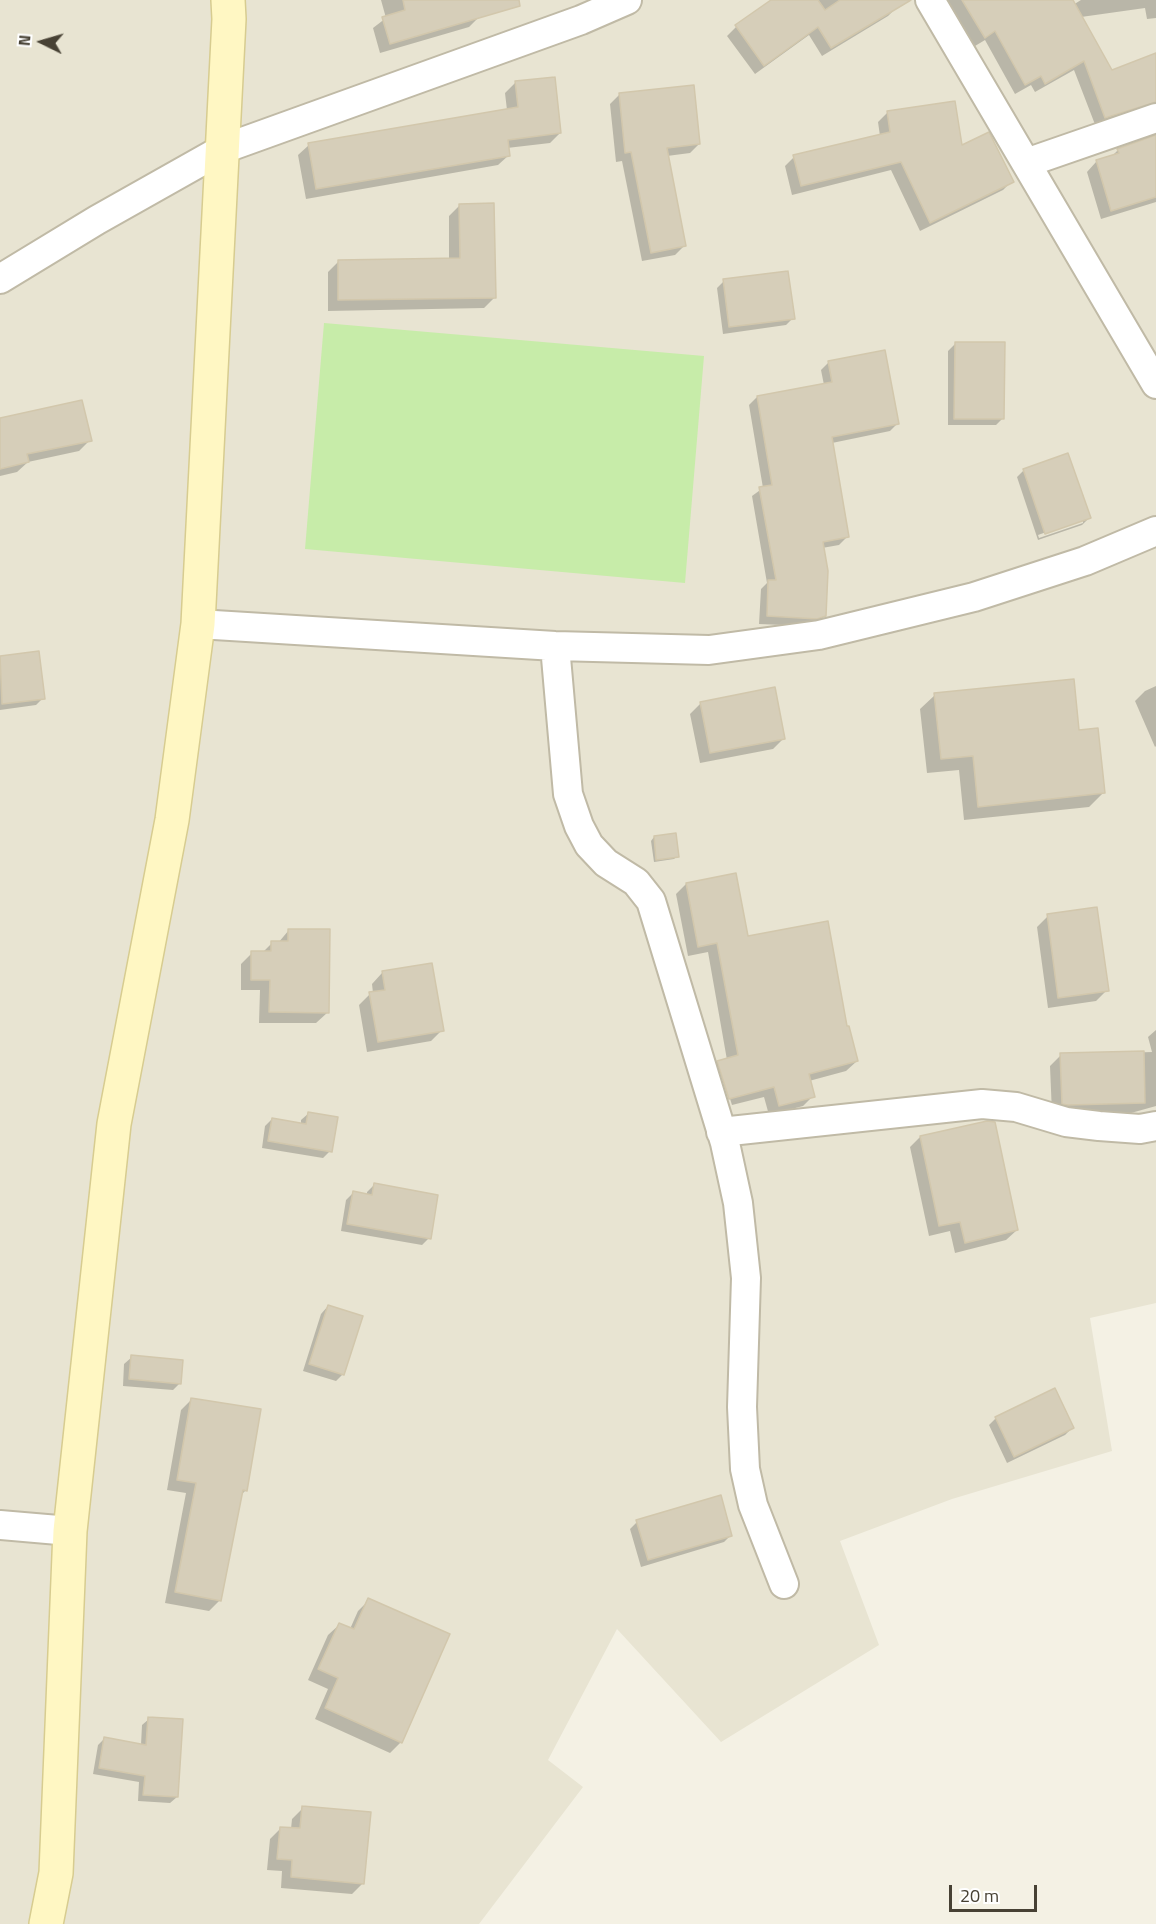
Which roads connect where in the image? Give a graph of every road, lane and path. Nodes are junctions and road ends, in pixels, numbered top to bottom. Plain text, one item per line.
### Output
1 (228, 0) edge
2 (627, 0) edge
3 (930, 0) edge
4 (1156, 118) edge
5 (223, 149) junction
6 (1026, 163) junction
7 (0, 279) edge
8 (1156, 384) edge
9 (1156, 531) edge
10 (198, 624) junction
11 (555, 646) junction
12 (1156, 1125) edge
13 (721, 1131) junction
14 (0, 1525) edge
15 (70, 1531) junction
16 (784, 1584) dead end
17 (46, 1924) edge

1 - 5 street
2 - 5 street
3 - 6 street
4 - 6 street
5 - 7 street
5 - 10 street
6 - 8 street
9 - 11 street
10 - 11 street
10 - 15 street
11 - 13 street
12 - 13 street
13 - 16 street
14 - 15 street
15 - 17 street

